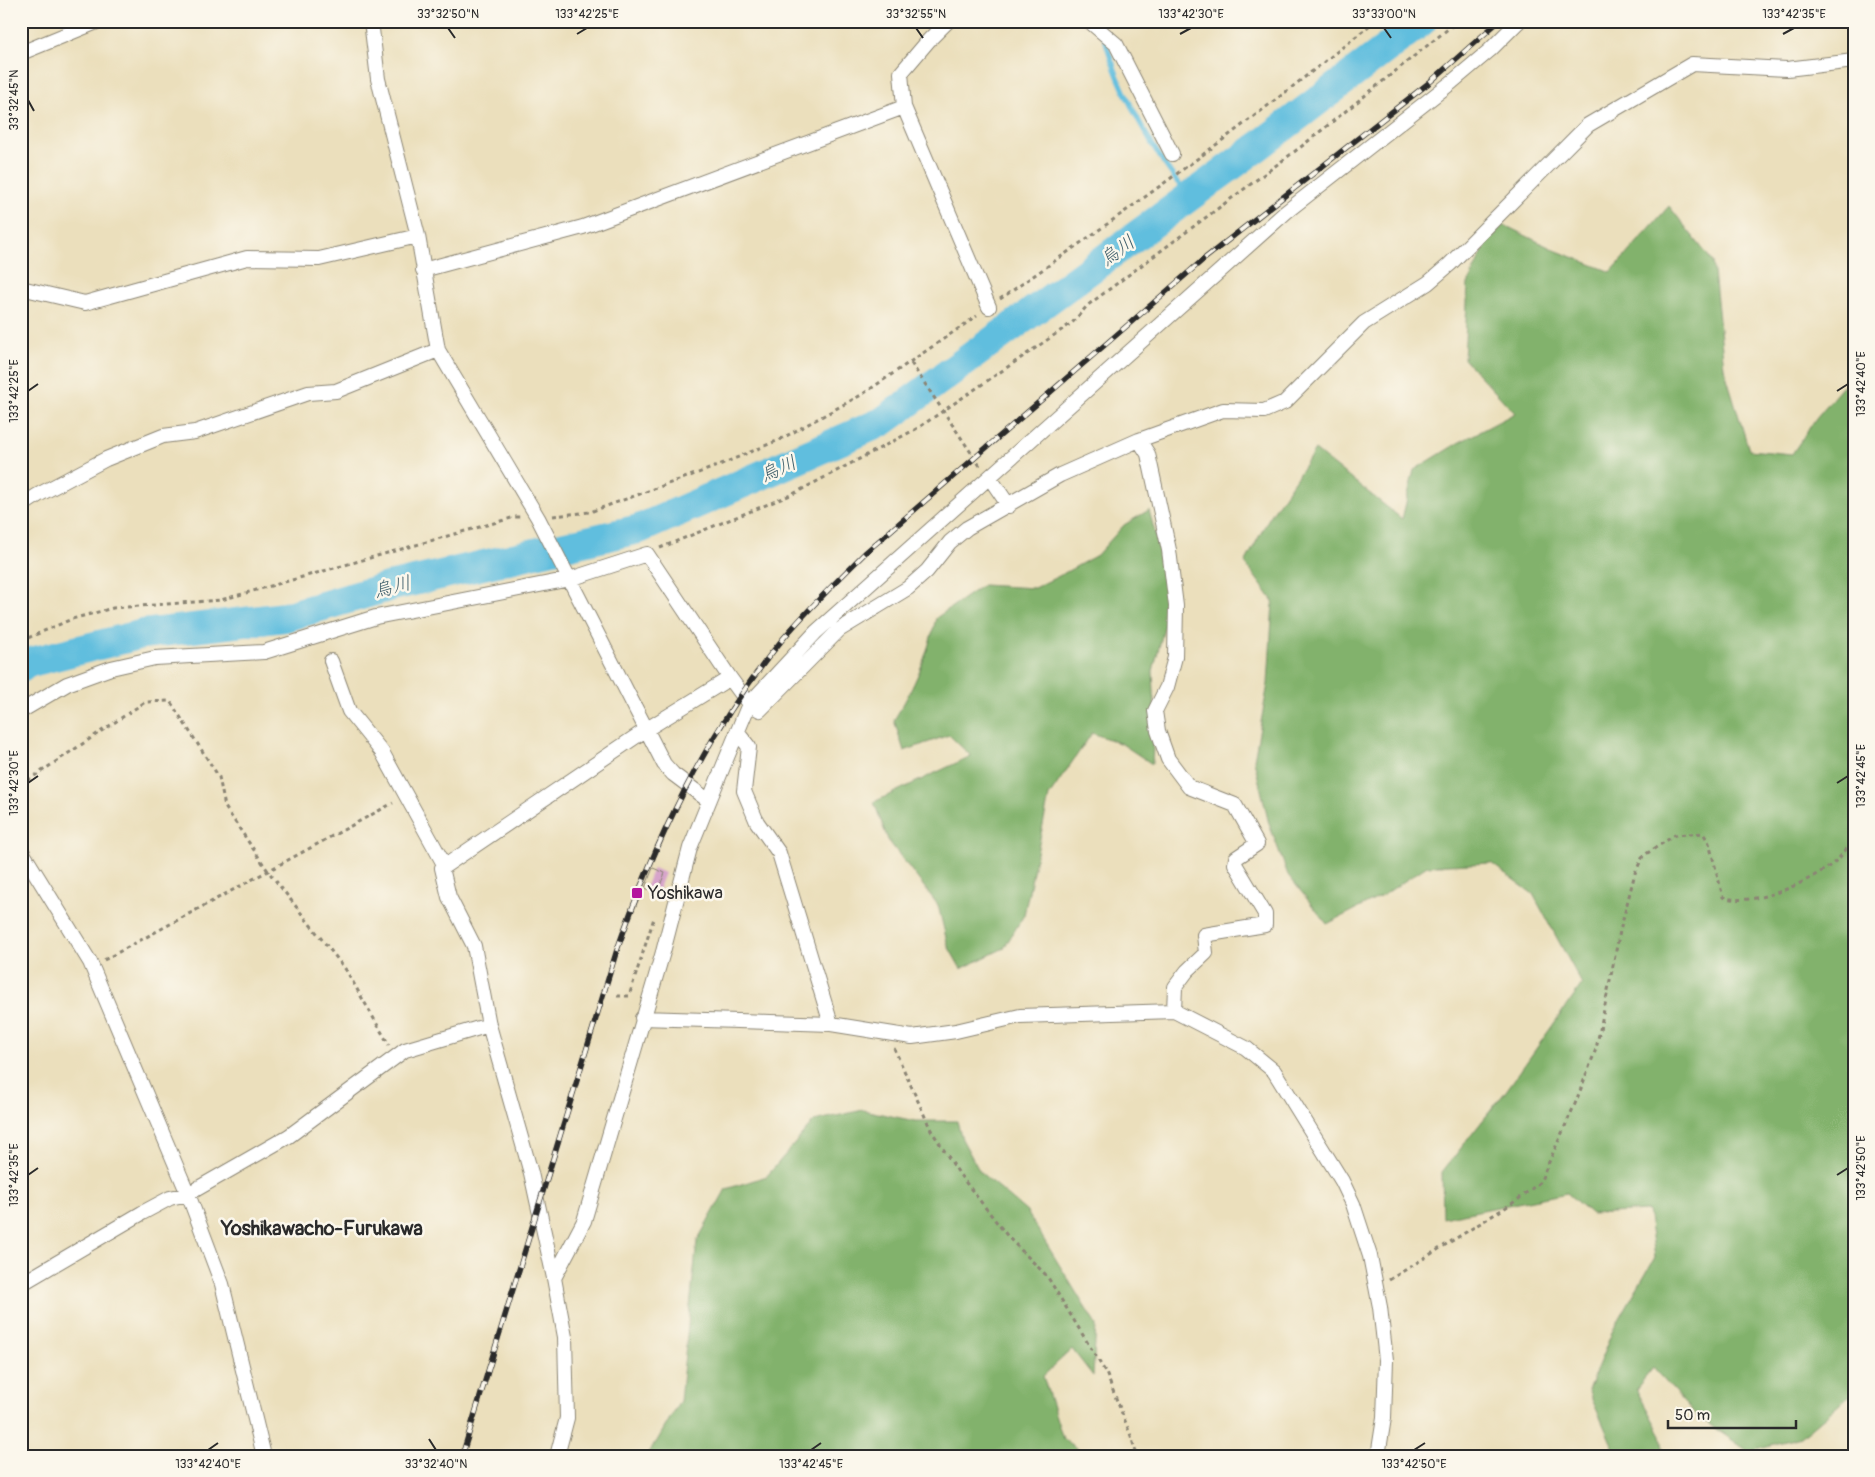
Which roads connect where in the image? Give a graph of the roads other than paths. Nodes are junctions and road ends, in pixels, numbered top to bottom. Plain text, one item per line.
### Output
1 (99, 21) edge
2 (371, 21) edge
3 (948, 21) edge
4 (1089, 21) edge
5 (1518, 21) edge
6 (21, 54) edge
7 (1854, 62) edge
8 (904, 107) junction
9 (1172, 154) dead end
10 (418, 236) junction
11 (423, 270) junction
12 (21, 288) edge
13 (989, 307) road end
14 (438, 350) junction
15 (1139, 440) junction
16 (990, 478) junction
17 (21, 506) edge
18 (1009, 506) junction
19 (569, 576) junction
20 (331, 661) dead end
21 (730, 678) junction
22 (749, 704) junction
23 (21, 712) edge
24 (647, 729) junction
25 (738, 732) junction
26 (709, 801) junction
27 (21, 850) edge
28 (445, 866) junction
29 (1174, 1011) junction
30 (642, 1018) junction
31 (831, 1024) junction
32 (489, 1026) junction
33 (188, 1194) junction
34 (554, 1278) junction
35 (21, 1284) edge
36 (264, 1456) edge
37 (557, 1456) edge
38 (1378, 1456) edge

1 - 6 street
2 - 10 street
3 - 8 street
4 - 9 street
5 - 16 street
7 - 15 street
8 - 11 street
8 - 13 street
10 - 11 street
10 - 12 street
11 - 14 street
14 - 17 street
14 - 19 street
15 - 18 street
15 - 29 street
16 - 18 street
16 - 22 street
18 - 22 street
19 - 21 street
19 - 23 street
19 - 24 street
20 - 28 street
21 - 22 street
21 - 24 street
22 - 25 street
24 - 26 street
24 - 28 street
25 - 26 street
25 - 31 street
26 - 30 street
27 - 33 street
28 - 32 street
29 - 31 street
29 - 38 street
30 - 31 street
30 - 34 street
32 - 33 street
32 - 34 street
33 - 35 street
33 - 36 street
34 - 37 street

